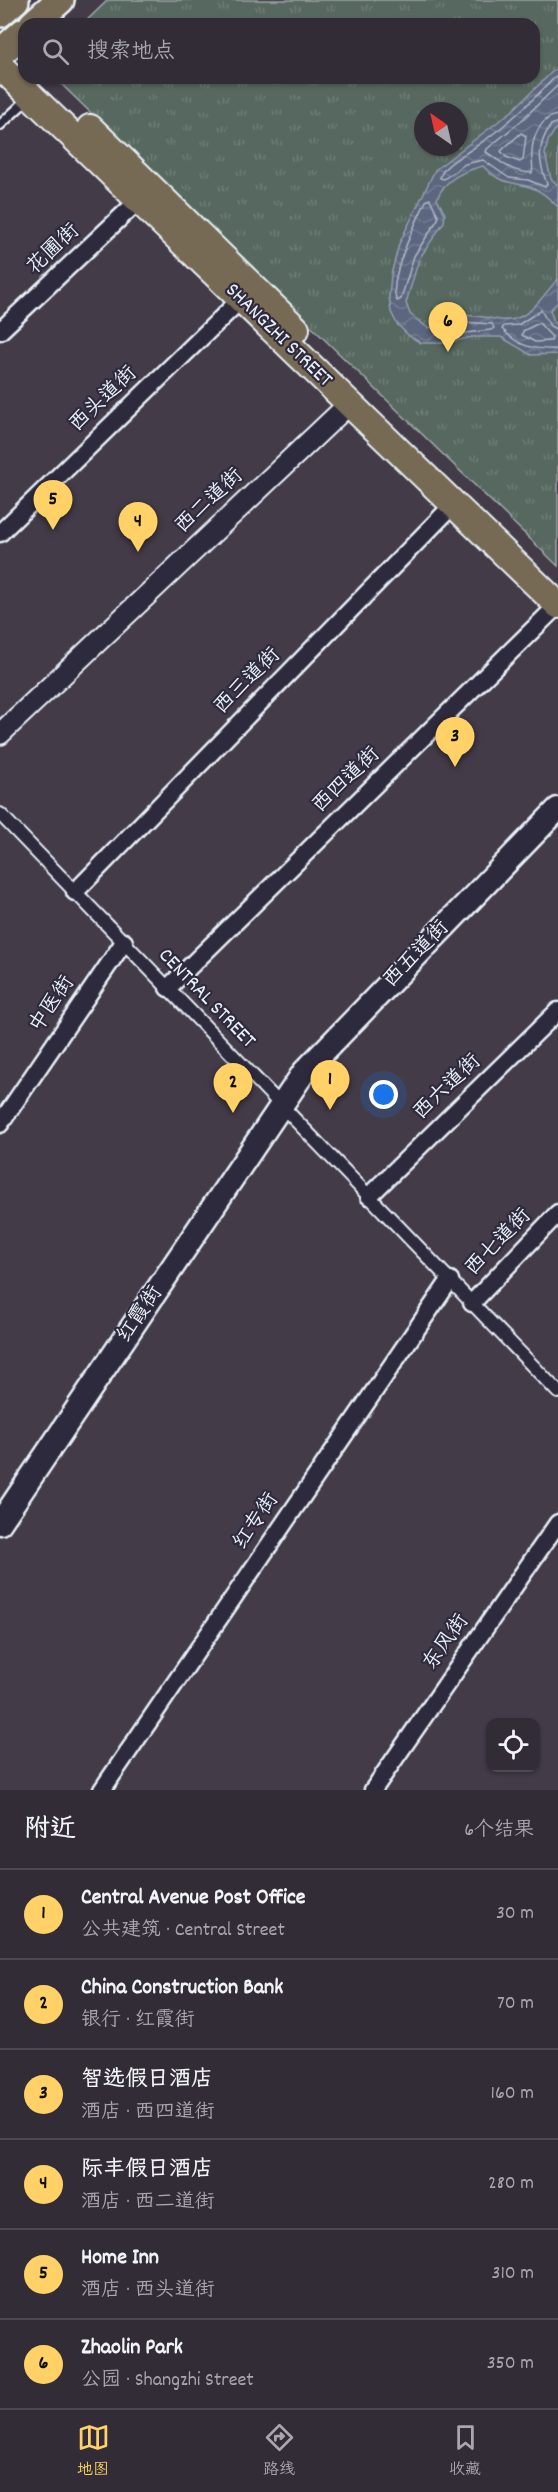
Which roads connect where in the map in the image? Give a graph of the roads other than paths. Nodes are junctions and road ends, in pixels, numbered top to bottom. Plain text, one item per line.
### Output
1 (15, 0) edge
2 (60, 0) edge
3 (0, 13) edge
4 (40, 18) edge
5 (9, 51) edge
6 (18, 64) edge
7 (34, 87) edge
8 (0, 125) edge
9 (138, 201) junction
10 (240, 300) junction
11 (0, 331) edge
12 (348, 404) junction
13 (453, 505) junction
14 (0, 533) edge
15 (558, 584) edge
16 (558, 605) edge
17 (0, 734) edge
18 (558, 809) edge
19 (0, 814) edge
20 (75, 892) junction
21 (124, 942) junction
22 (168, 988) junction
23 (558, 1011) edge
24 (282, 1106) junction
25 (0, 1124) edge
26 (369, 1196) junction
27 (558, 1213) edge
28 (450, 1280) junction
29 (472, 1303) junction
30 (558, 1392) edge
31 (558, 1522) edge
32 (0, 1523) edge
33 (102, 1790) edge
34 (373, 1790) edge

1 - 3 highway
2 - 4 highway
5 - 6 main road, SHANGZHI STREET
7 - 8 lane
7 - 9 main road, SHANGZHI STREET
7 - 15 main road, SHANGZHI STREET
9 - 10 main road, SHANGZHI STREET
9 - 11 street, 花圃街
10 - 12 main road, SHANGZHI STREET
10 - 14 street, 西头道街
12 - 13 main road, SHANGZHI STREET
12 - 17 street, 西二道街
13 - 16 main road, SHANGZHI STREET
13 - 20 street, 西三道街
16 - 22 street, 西四道街
18 - 24 main road, 西五道街
19 - 20 street, CENTRAL STREET
20 - 21 street, CENTRAL STREET
21 - 22 street, CENTRAL STREET
21 - 25 street, 中医街
22 - 24 street, CENTRAL STREET
23 - 26 street, 西六道街
24 - 26 street, CENTRAL STREET
24 - 32 main road, 红霞街
26 - 28 street, CENTRAL STREET
27 - 29 street, 西七道街
28 - 29 street, CENTRAL STREET
28 - 33 street, 红专街
29 - 30 street, CENTRAL STREET
31 - 34 street, 东风街

